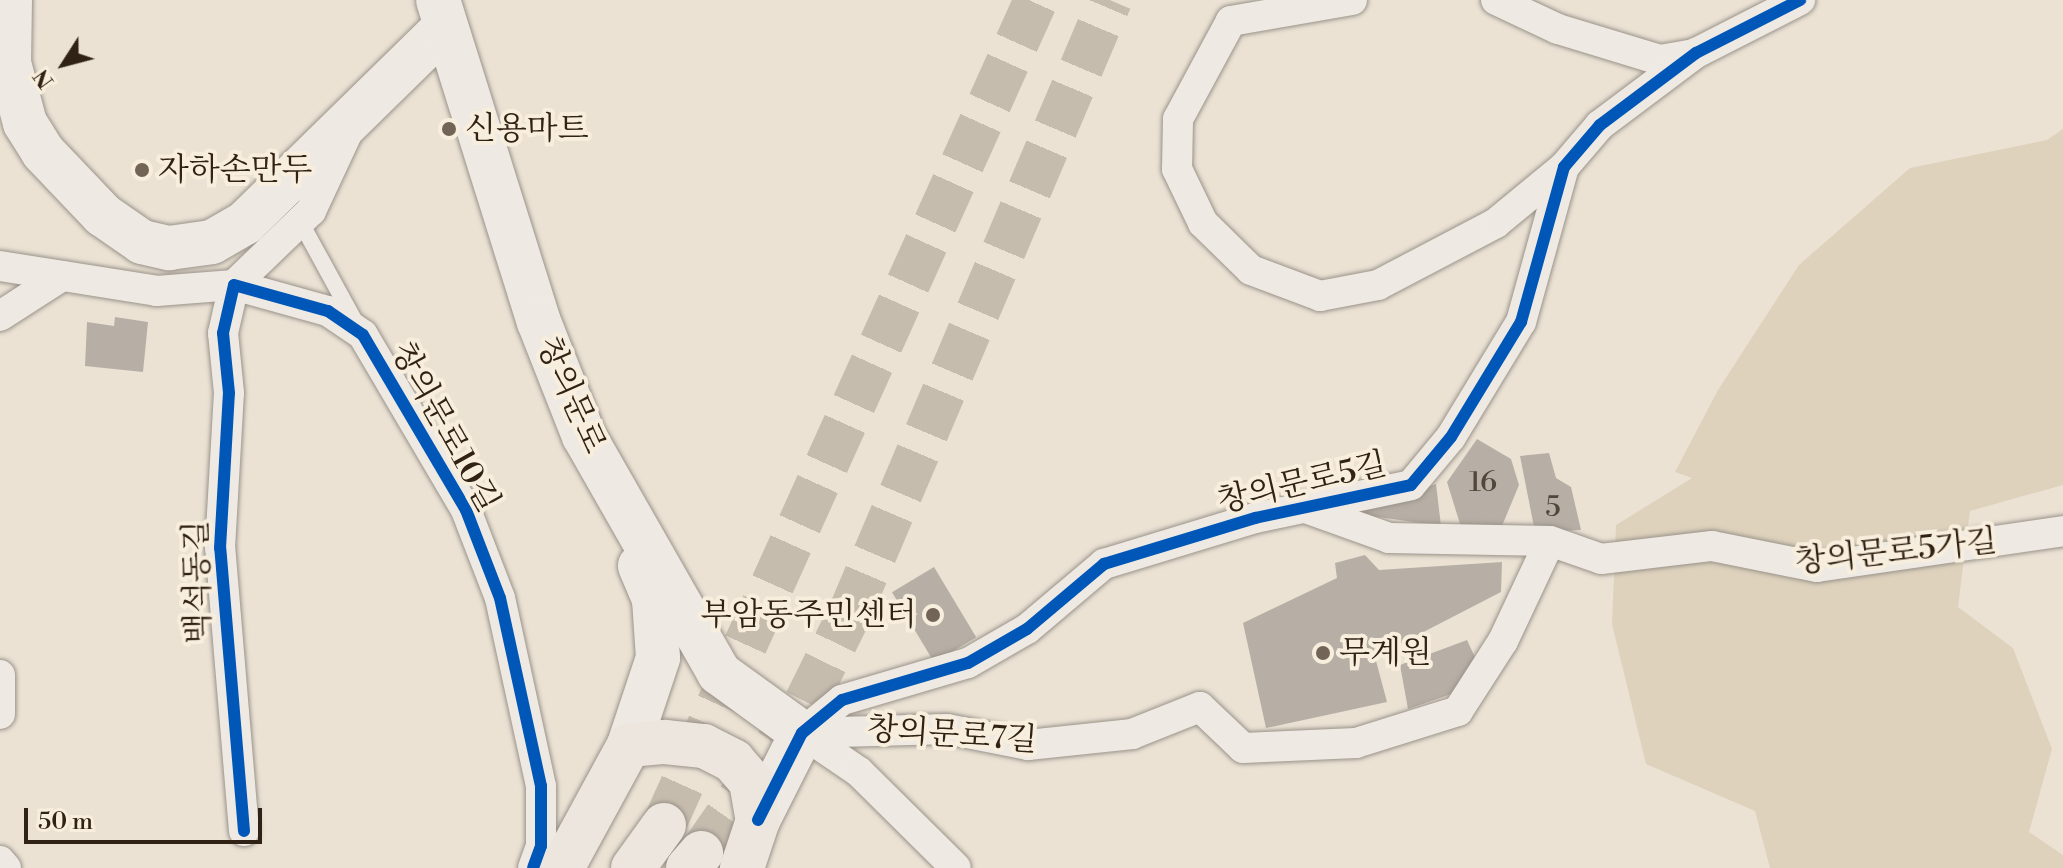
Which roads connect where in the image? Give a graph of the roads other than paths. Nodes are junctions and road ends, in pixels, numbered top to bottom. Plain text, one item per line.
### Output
1 (10, 0) edge
2 (1352, 0) edge
3 (1496, 0) edge
4 (1800, 0) edge
5 (441, 14) edge
6 (1696, 53) junction
7 (354, 120) junction
8 (1564, 167) junction
9 (300, 221) junction
10 (0, 266) edge
11 (62, 276) junction
12 (234, 285) junction
13 (0, 316) edge
14 (363, 335) junction
15 (1308, 509) junction
16 (2063, 531) edge
17 (642, 536) junction
18 (1550, 541) junction
19 (0, 675) edge
20 (0, 714) edge
21 (802, 733) junction
22 (629, 745) junction
23 (758, 820) junction
24 (664, 825) tunnel mouth
25 (244, 831) dead end
26 (0, 861) edge
27 (6, 868) edge
28 (533, 868) edge
29 (562, 868) edge
30 (633, 868) edge
31 (742, 868) edge
32 (956, 868) edge

1 - 7 street
2 - 8 street
3 - 6 street
4 - 6 street, 창의문로5길
5 - 7 street
5 - 17 street, 창의문로
6 - 8 street, 창의문로5길
7 - 9 street
8 - 15 street, 창의문로5길
9 - 12 street
9 - 14 lane
10 - 11 street
11 - 12 street
11 - 13 street
12 - 14 street, 창의문로10길
12 - 25 street, 백석동길
14 - 28 street, 창의문로10길
15 - 18 street, 창의문로5가길
15 - 21 street, 창의문로5길
16 - 18 street, 창의문로5가길
17 - 21 street, 창의문로
17 - 22 street
18 - 21 street, 창의문로7길
19 - 20 street
21 - 23 street
21 - 32 street
22 - 23 main road
22 - 29 main road
23 - 31 main road
24 - 30 main road
26 - 27 street

